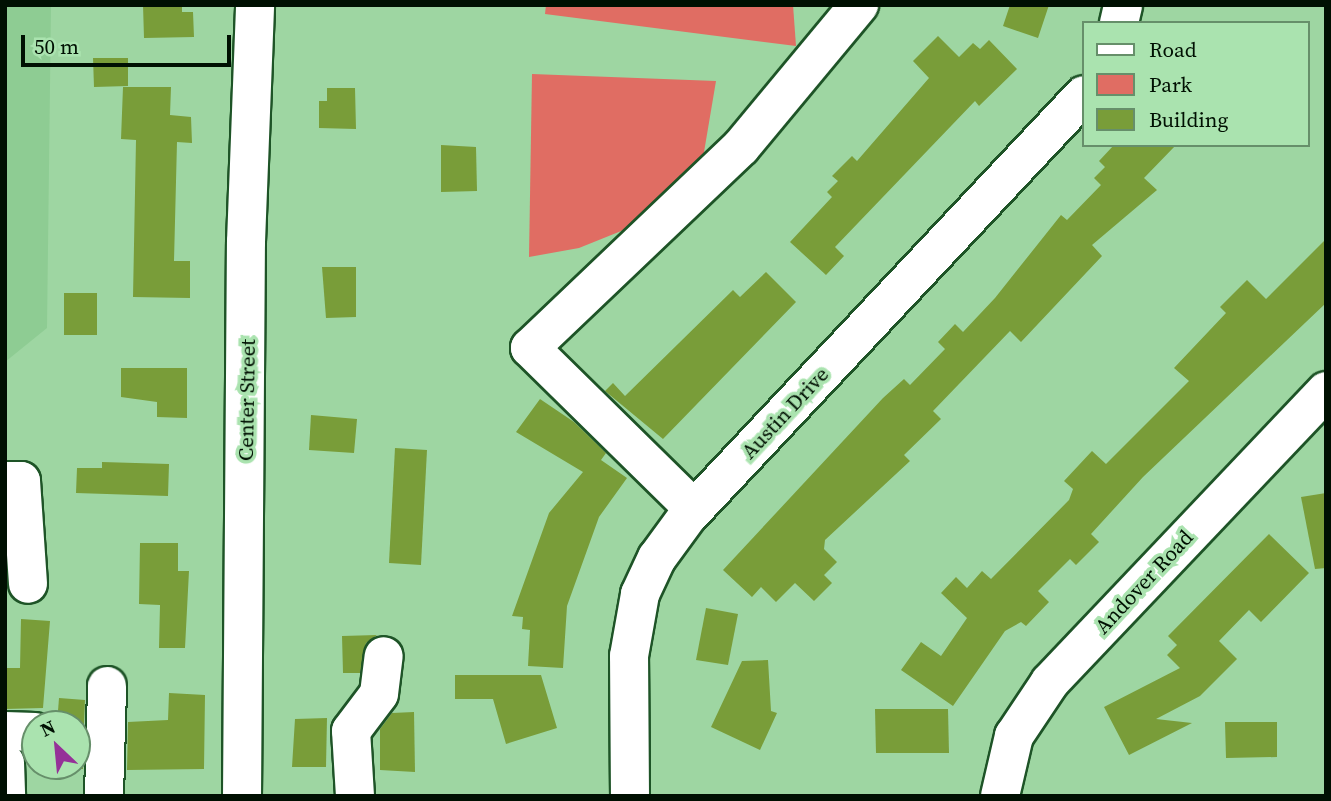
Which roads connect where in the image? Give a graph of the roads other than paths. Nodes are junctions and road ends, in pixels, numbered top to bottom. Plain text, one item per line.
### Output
1 (255, 5) edge
2 (859, 5) edge
3 (1082, 97) edge
4 (1326, 391) edge
5 (5, 481) edge
6 (694, 509) junction
7 (28, 583) dead end
8 (384, 656) dead end
9 (107, 686) dead end
10 (5, 763) edge
11 (6, 796) edge
12 (104, 796) edge
13 (242, 796) edge
14 (355, 796) edge
15 (629, 796) edge
16 (1000, 796) edge

1 - 13 street, Center Street
2 - 6 street
3 - 6 street, Austin Drive
4 - 16 street, Andover Road
5 - 7 street
6 - 15 street, Austin Drive
8 - 14 street
9 - 12 street
10 - 11 street

